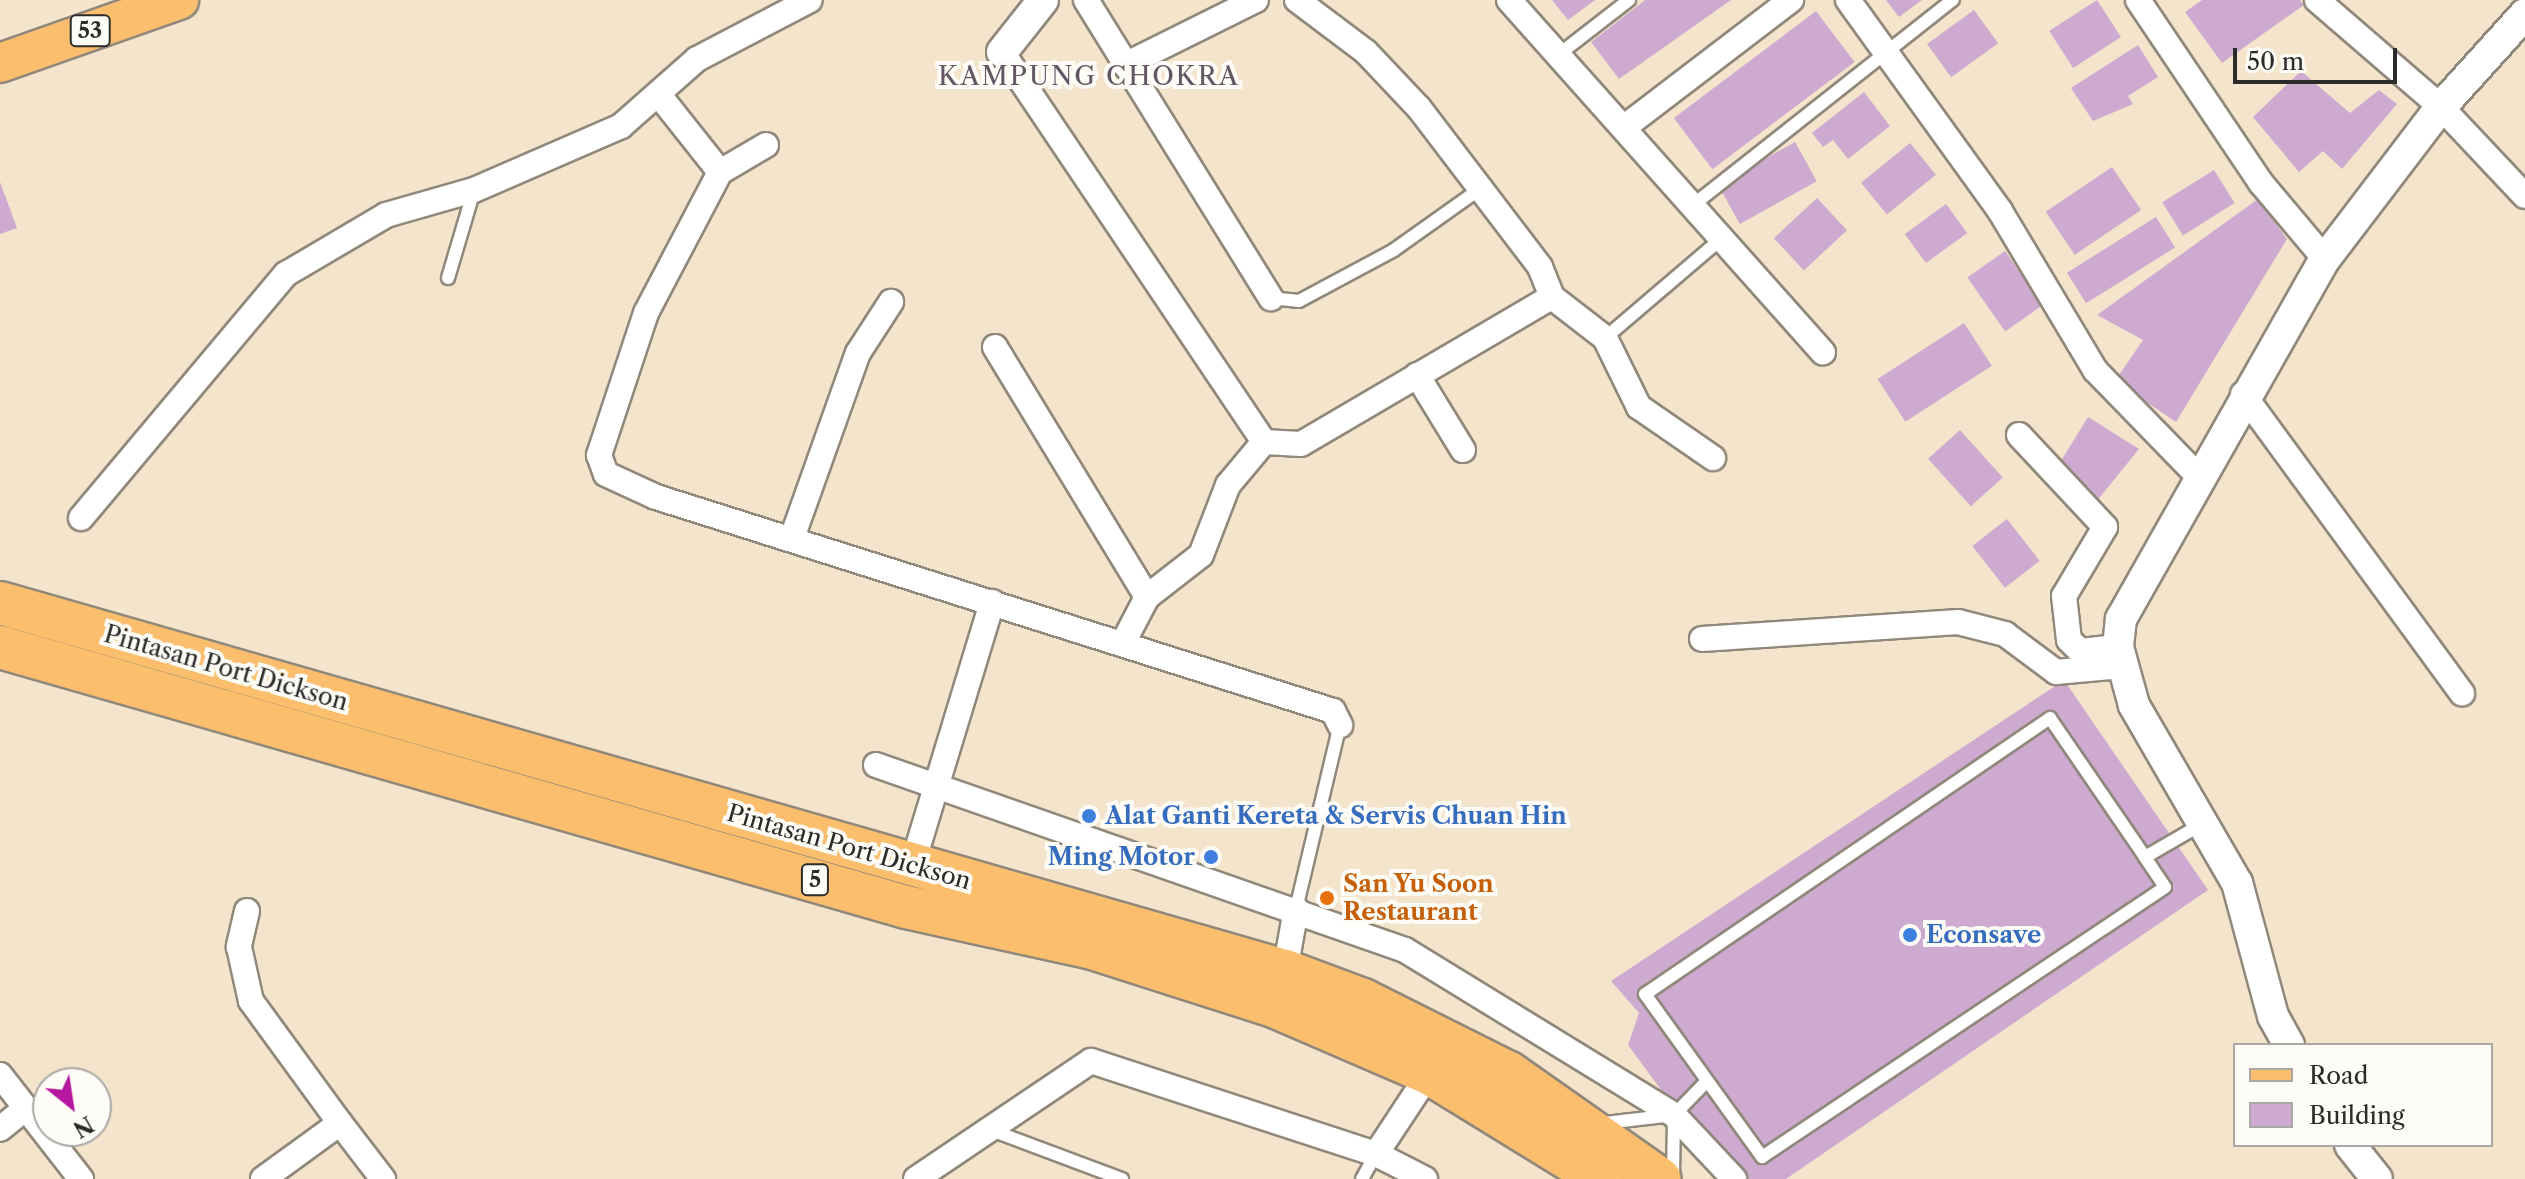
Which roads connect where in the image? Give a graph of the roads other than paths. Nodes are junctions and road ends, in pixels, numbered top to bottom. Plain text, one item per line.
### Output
1 (179, 0) edge
2 (810, 0) edge
3 (1043, 0) edge
4 (1086, 0) edge
5 (1256, 0) edge
6 (1297, 0) edge
7 (1509, 0) edge
8 (1629, 0) edge
9 (1791, 0) edge
10 (1848, 0) edge
11 (1953, 0) edge
12 (2138, 0) edge
13 (2317, 0) edge
14 (2525, 14) edge
15 (1002, 52) joint
16 (1885, 52) junction
17 (1558, 55) junction
18 (0, 63) edge
19 (1125, 65) junction
20 (659, 95) junction
21 (2441, 107) junction
22 (1626, 126) junction
23 (766, 145) dead end
24 (720, 172) junction
25 (474, 190) junction
26 (1477, 191) junction
27 (2525, 196) edge
28 (1693, 205) junction
29 (1722, 238) junction
30 (2325, 259) junction
31 (448, 278) dead end
32 (1552, 297) junction
33 (1271, 298) joint
34 (891, 302) dead end
35 (1605, 338) junction
36 (995, 347) dead end
37 (1823, 353) dead end
38 (1417, 375) junction
39 (2243, 394) junction
40 (2019, 435) dead end
41 (1264, 442) junction
42 (1463, 450) dead end
43 (1713, 458) dead end
44 (2197, 475) junction
45 (81, 518) dead end
46 (792, 538) junction
47 (1147, 597) junction
48 (992, 602) junction
49 (0, 603) edge
50 (1702, 639) dead end
51 (1124, 641) junction
52 (0, 647) edge
53 (2120, 657) junction
54 (2462, 693) dead end
55 (1340, 725) joint
56 (876, 765) dead end
57 (937, 790) junction
58 (2206, 821) junction
59 (2145, 857) junction
60 (770, 866) junction
61 (912, 866) junction
62 (1296, 909) junction
63 (247, 911) dead end
64 (1092, 948) junction
65 (1285, 971) junction
66 (2288, 1043) edge
67 (1438, 1057) junction
68 (0, 1075) edge
69 (1707, 1081) junction
70 (1551, 1100) junction
71 (26, 1108) junction
72 (1674, 1115) junction
73 (340, 1123) junction
74 (0, 1129) edge
75 (991, 1130) junction
76 (2352, 1147) edge
77 (1376, 1154) junction
78 (81, 1179) edge
79 (263, 1179) edge
80 (383, 1179) edge
81 (916, 1179) edge
82 (1122, 1179) edge
83 (1362, 1179) edge
84 (1425, 1179) edge
85 (1602, 1179) edge
86 (1660, 1179) edge
87 (1675, 1179) edge
88 (1734, 1179) edge
89 (2377, 1179) edge

1 - 18 main road, 53
2 - 20 street
3 - 15 street
4 - 19 street
5 - 19 street
6 - 26 street
7 - 17 street
8 - 17 lane
9 - 22 street
10 - 16 street
11 - 16 lane
12 - 30 street
13 - 21 street
14 - 21 street
15 - 41 street
16 - 28 lane
16 - 44 street
17 - 22 street
19 - 33 street
20 - 24 street
20 - 25 street
21 - 27 street
21 - 30 street
22 - 28 street
23 - 24 street
24 - 46 street
25 - 31 lane
25 - 45 street
26 - 32 street
26 - 33 lane
28 - 29 street
29 - 35 lane
29 - 37 street
30 - 39 street
32 - 35 street
32 - 38 street
34 - 46 street
35 - 43 street
36 - 47 street
38 - 41 street
38 - 42 street
39 - 44 street
39 - 54 street
40 - 53 street
41 - 47 street
44 - 53 street
46 - 48 street
47 - 51 street
48 - 51 street
48 - 57 street
49 - 61 highway, Pintasan Port Dickson / 5
50 - 53 street
51 - 55 street
52 - 60 highway, Pintasan Port Dickson / 5
53 - 58 street
55 - 62 lane
56 - 57 street
57 - 61 street
57 - 62 street
58 - 59 lane
58 - 66 street
59 - 69 lane
59 - 69 lane
60 - 61 highway
60 - 64 highway, Pintasan Port Dickson / 5
61 - 64 highway
61 - 65 highway, Pintasan Port Dickson / 5
62 - 65 street
62 - 72 street
63 - 73 street
64 - 67 highway, Pintasan Port Dickson / 5
65 - 67 highway, Pintasan Port Dickson / 5
67 - 70 highway, Pintasan Port Dickson / 5
67 - 77 street
67 - 85 highway, Pintasan Port Dickson / 5
68 - 71 street
69 - 72 lane
70 - 72 lane
70 - 86 highway, Pintasan Port Dickson / 5
71 - 74 street
71 - 78 street
72 - 87 lane
72 - 88 street
73 - 79 street
73 - 80 street
75 - 77 street
75 - 81 street
75 - 82 lane
76 - 89 street
77 - 83 lane
77 - 84 street

